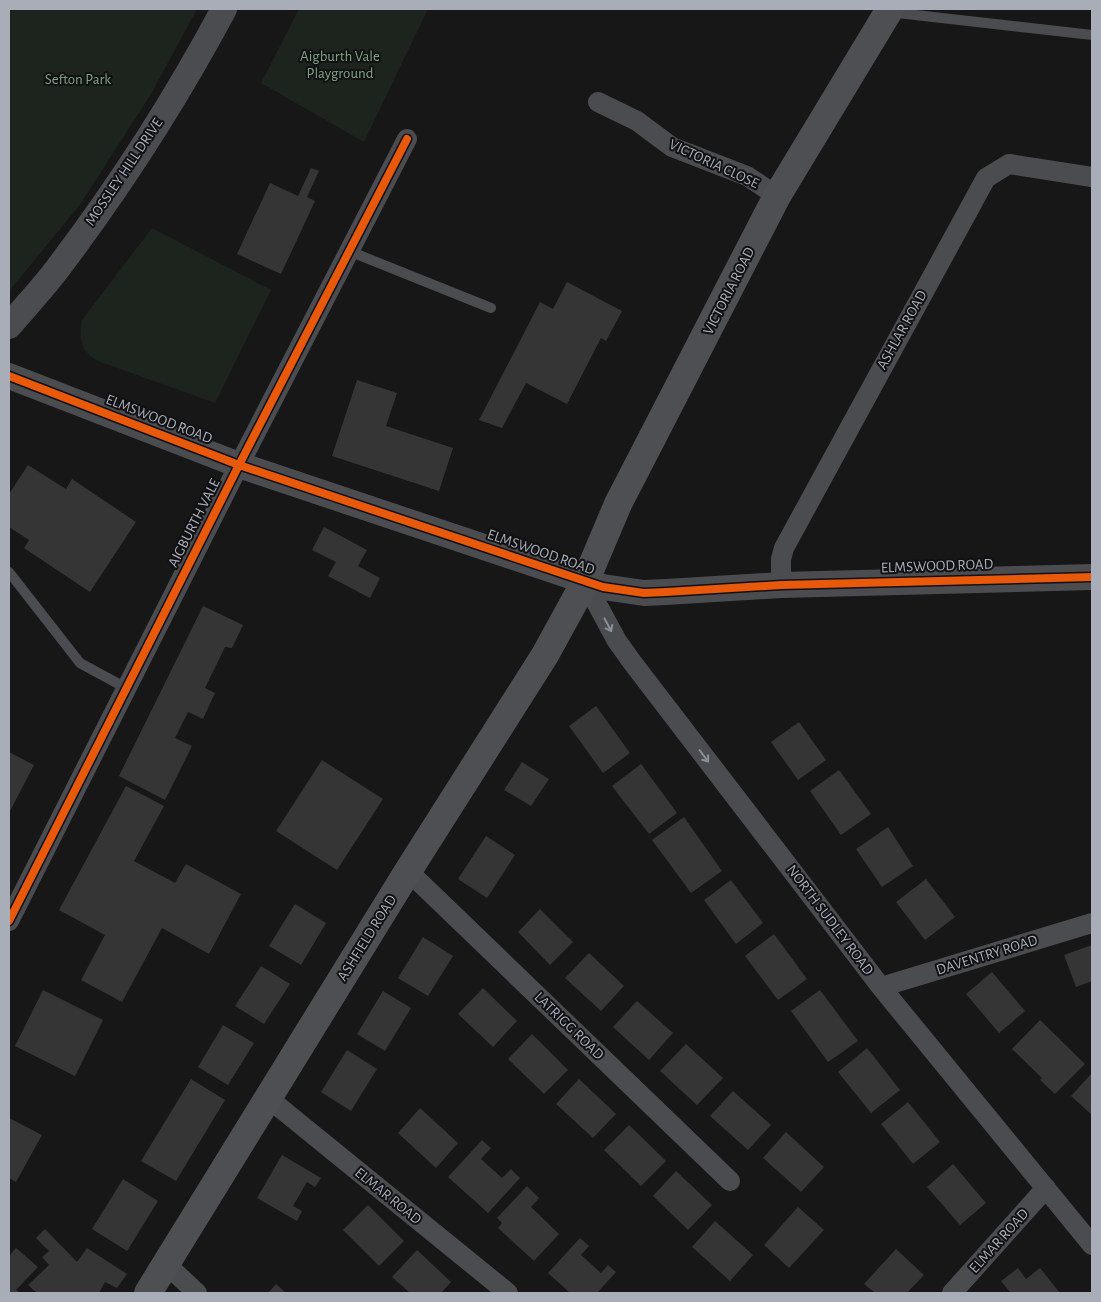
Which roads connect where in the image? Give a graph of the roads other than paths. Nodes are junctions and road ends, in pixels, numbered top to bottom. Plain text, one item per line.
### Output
1 (224, 9) edge
2 (889, 10) edge
3 (1092, 35) edge
4 (598, 102) dead end
5 (407, 139) dead end
6 (1092, 177) edge
7 (777, 196) junction
8 (349, 251) junction
9 (491, 308) dead end
10 (9, 326) edge
11 (9, 376) edge
12 (239, 465) junction
13 (9, 572) edge
14 (1092, 577) edge
15 (586, 582) junction
16 (781, 585) junction
17 (126, 688) junction
18 (408, 871) junction
19 (9, 921) edge
20 (1092, 923) edge
21 (881, 987) junction
22 (268, 1098) junction
23 (730, 1182) dead end
24 (1046, 1188) junction
25 (1092, 1245) edge
26 (167, 1264) junction
27 (148, 1293) edge
28 (197, 1293) edge
29 (508, 1293) edge
30 (952, 1293) edge

1 - 10 street, MOSSLEY HILL DRIVE
2 - 3 lane
2 - 7 main road, VICTORIA ROAD
4 - 7 street, VICTORIA CLOSE
5 - 8 street, AIGBURTH VALE
6 - 16 street, ASHLAR ROAD
7 - 15 main road, VICTORIA ROAD
8 - 9 lane
8 - 12 street, AIGBURTH VALE
11 - 12 street, ELMSWOOD ROAD
12 - 15 street, ELMSWOOD ROAD
12 - 17 street, AIGBURTH VALE
13 - 17 lane
14 - 16 street, ELMSWOOD ROAD
15 - 16 street, ELMSWOOD ROAD
15 - 18 main road, ASHFIELD ROAD
15 -> 21 street, NORTH SUDLEY ROAD
17 - 19 street, AIGBURTH VALE
18 - 22 main road, ASHFIELD ROAD
18 - 23 street, LATRIGG ROAD
20 - 21 street, DAVENTRY ROAD
21 - 24 street, NORTH SUDLEY ROAD
22 - 26 main road, ASHFIELD ROAD
22 - 29 street, ELMAR ROAD
24 - 25 street, NORTH SUDLEY ROAD
24 - 30 street, ELMAR ROAD
26 - 27 main road, ASHFIELD ROAD
26 - 28 street

